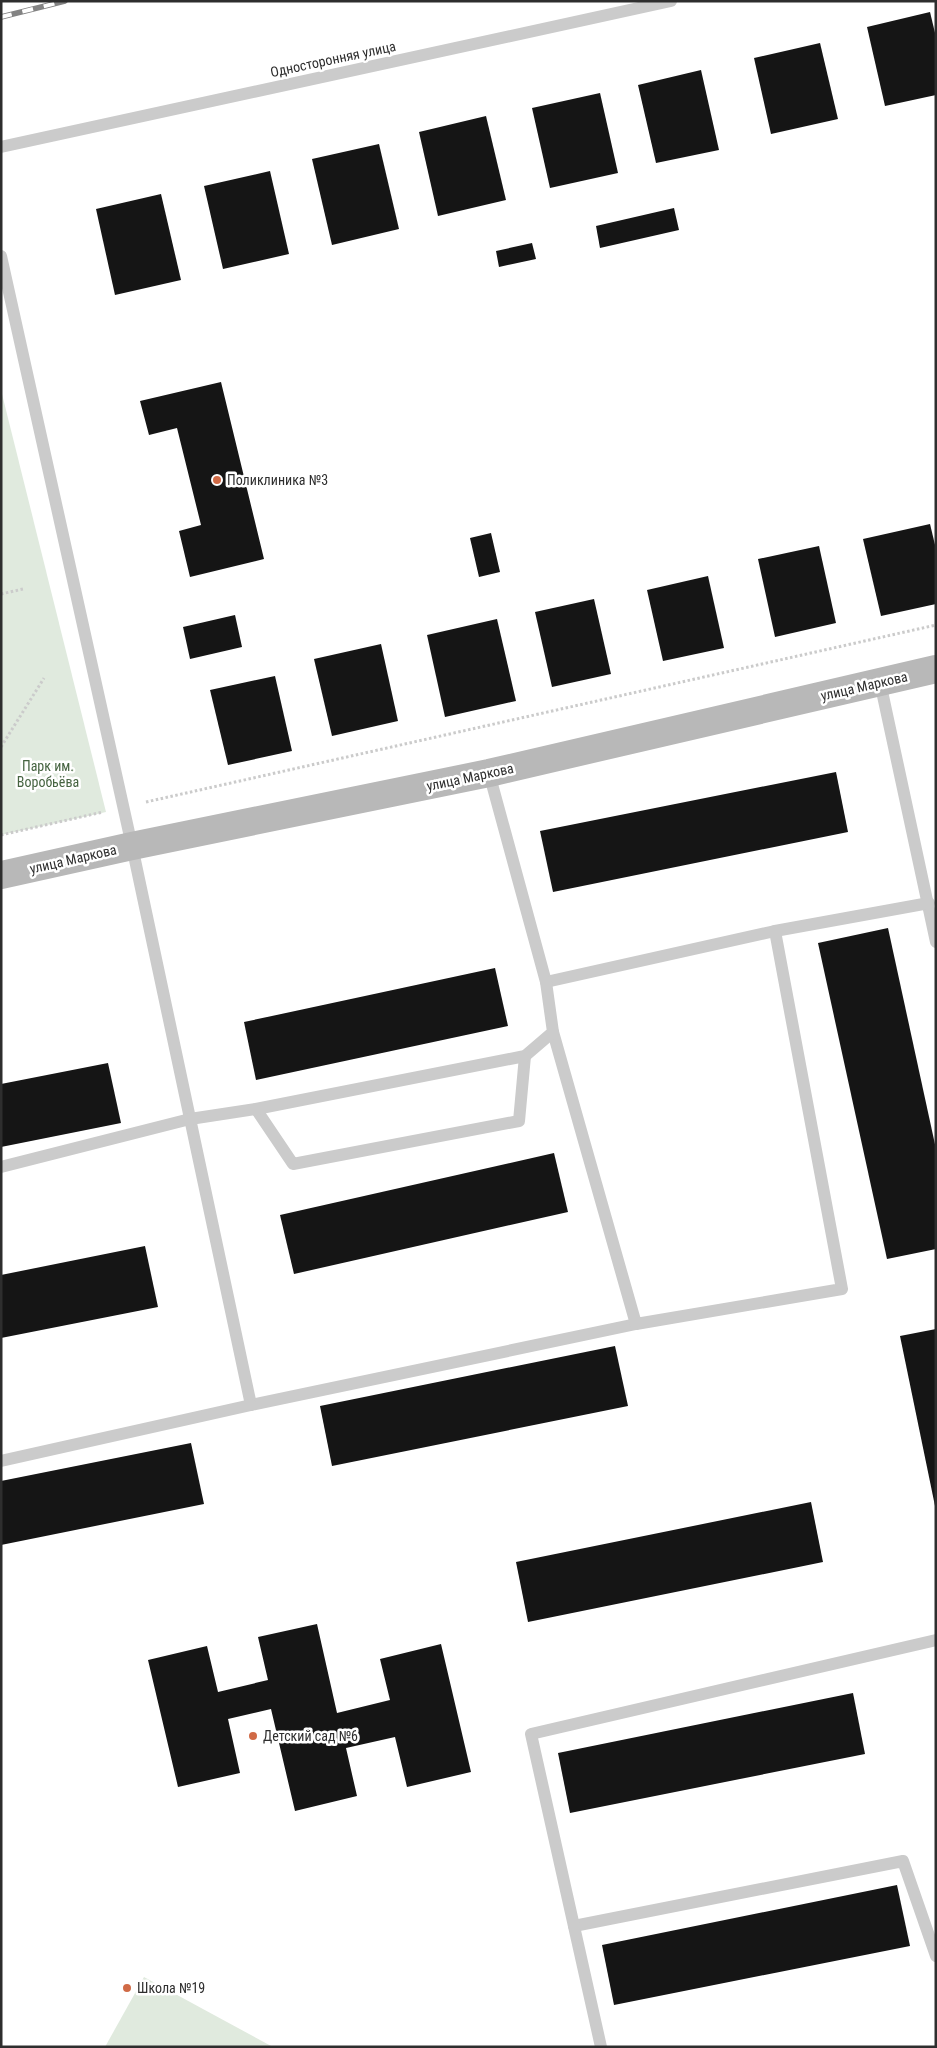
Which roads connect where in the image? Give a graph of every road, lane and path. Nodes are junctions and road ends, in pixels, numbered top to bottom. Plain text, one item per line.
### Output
1 (671, 1) edge
2 (1, 147) edge
3 (1, 256) edge
4 (23, 589) dead end
5 (1, 594) edge
6 (936, 625) edge
7 (936, 669) edge
8 (44, 678) dead end
9 (880, 682) junction
10 (1, 747) edge
11 (489, 773) junction
12 (123, 807) junction
13 (1, 835) edge
14 (132, 846) junction
15 (1, 875) edge
16 (929, 903) junction
17 (775, 931) junction
18 (936, 942) edge
19 (546, 982) junction
20 (553, 1032) junction
21 (525, 1056) junction
22 (256, 1109) junction
23 (190, 1119) junction
24 (1, 1167) edge
25 (636, 1324) junction
26 (251, 1405) junction
27 (1, 1461) edge
28 (936, 1640) edge
29 (574, 1926) junction
30 (936, 1956) edge
31 (601, 2047) edge

1 - 2 lane, Односторонняя улица
3 - 12 lane
4 - 5 path
6 - 12 path
7 - 9 main road, улица Маркова
8 - 10 path
9 - 11 main road, улица Маркова
9 - 16 lane
11 - 14 main road, улица Маркова
11 - 19 lane
12 - 13 path
12 - 14 lane
14 - 15 main road, улица Маркова
14 - 23 lane
16 - 17 lane
16 - 18 lane
17 - 19 lane
17 - 25 lane
19 - 20 lane
20 - 21 lane
20 - 25 lane
21 - 22 lane
21 - 22 lane
22 - 23 lane
23 - 24 lane
23 - 26 lane
25 - 26 lane
26 - 27 lane
28 - 29 lane
29 - 30 lane
29 - 31 lane

